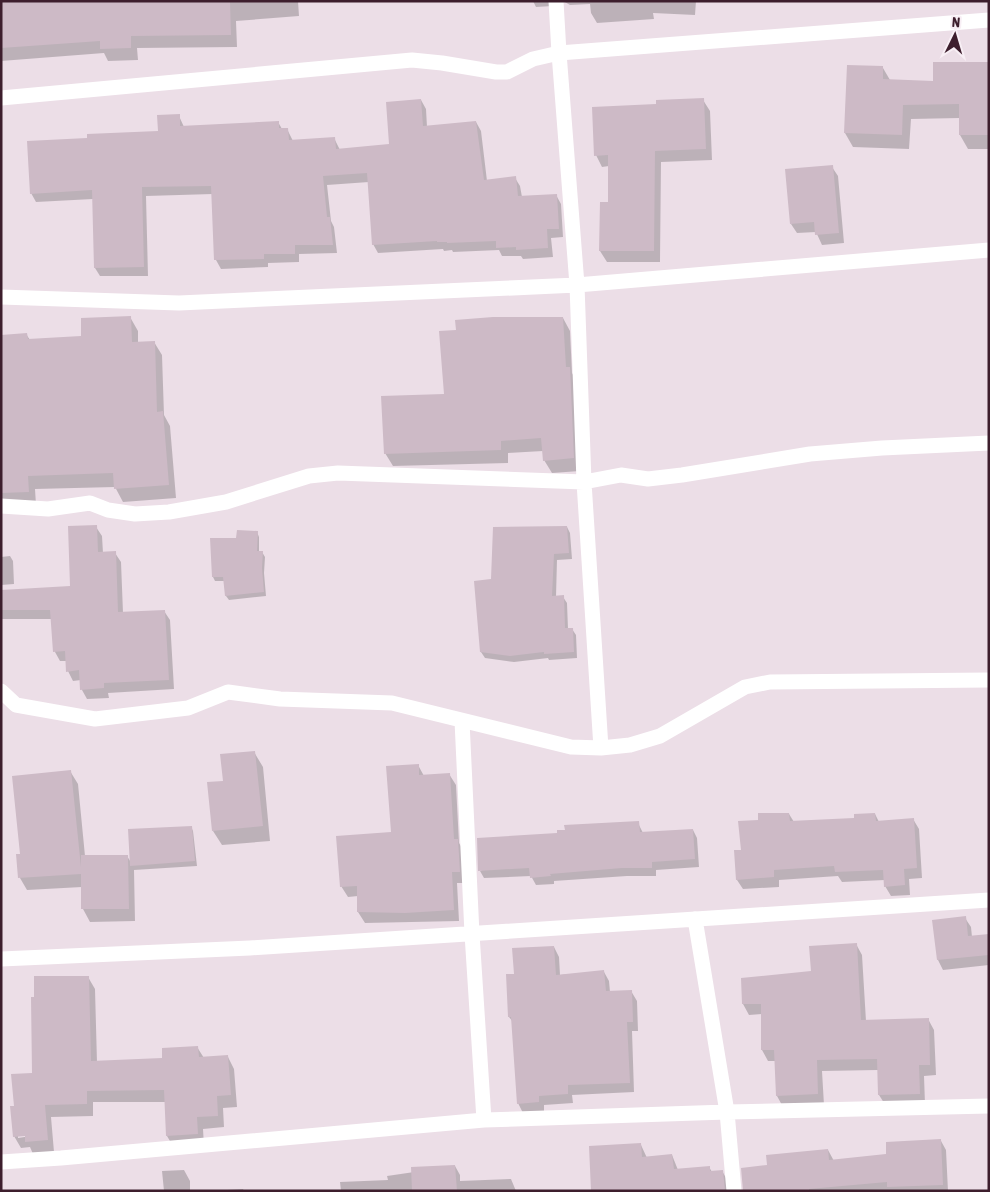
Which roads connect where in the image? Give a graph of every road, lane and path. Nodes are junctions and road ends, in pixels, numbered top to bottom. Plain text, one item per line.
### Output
1 (556, 1) edge
2 (989, 20) edge
3 (559, 53) junction
4 (1, 98) edge
5 (989, 250) edge
6 (577, 285) junction
7 (1, 297) edge
8 (989, 443) edge
9 (584, 482) junction
10 (1, 506) edge
11 (989, 680) edge
12 (1, 691) edge
13 (462, 721) junction
14 (601, 748) junction
15 (989, 900) edge
16 (695, 920) junction
17 (472, 934) junction
18 (1, 958) edge
19 (989, 1106) edge
20 (728, 1112) junction
21 (484, 1120) junction
22 (1, 1162) edge
23 (734, 1191) edge

1 - 3 street
2 - 3 street
3 - 4 street
3 - 6 street
5 - 6 street
6 - 7 street
6 - 9 street
8 - 9 street
9 - 10 street
9 - 14 street
11 - 14 street
12 - 13 street
13 - 14 street
13 - 17 street
15 - 16 street
16 - 17 street
16 - 20 street
17 - 18 street
17 - 21 street
19 - 20 street
20 - 21 street
20 - 23 street
21 - 22 street

